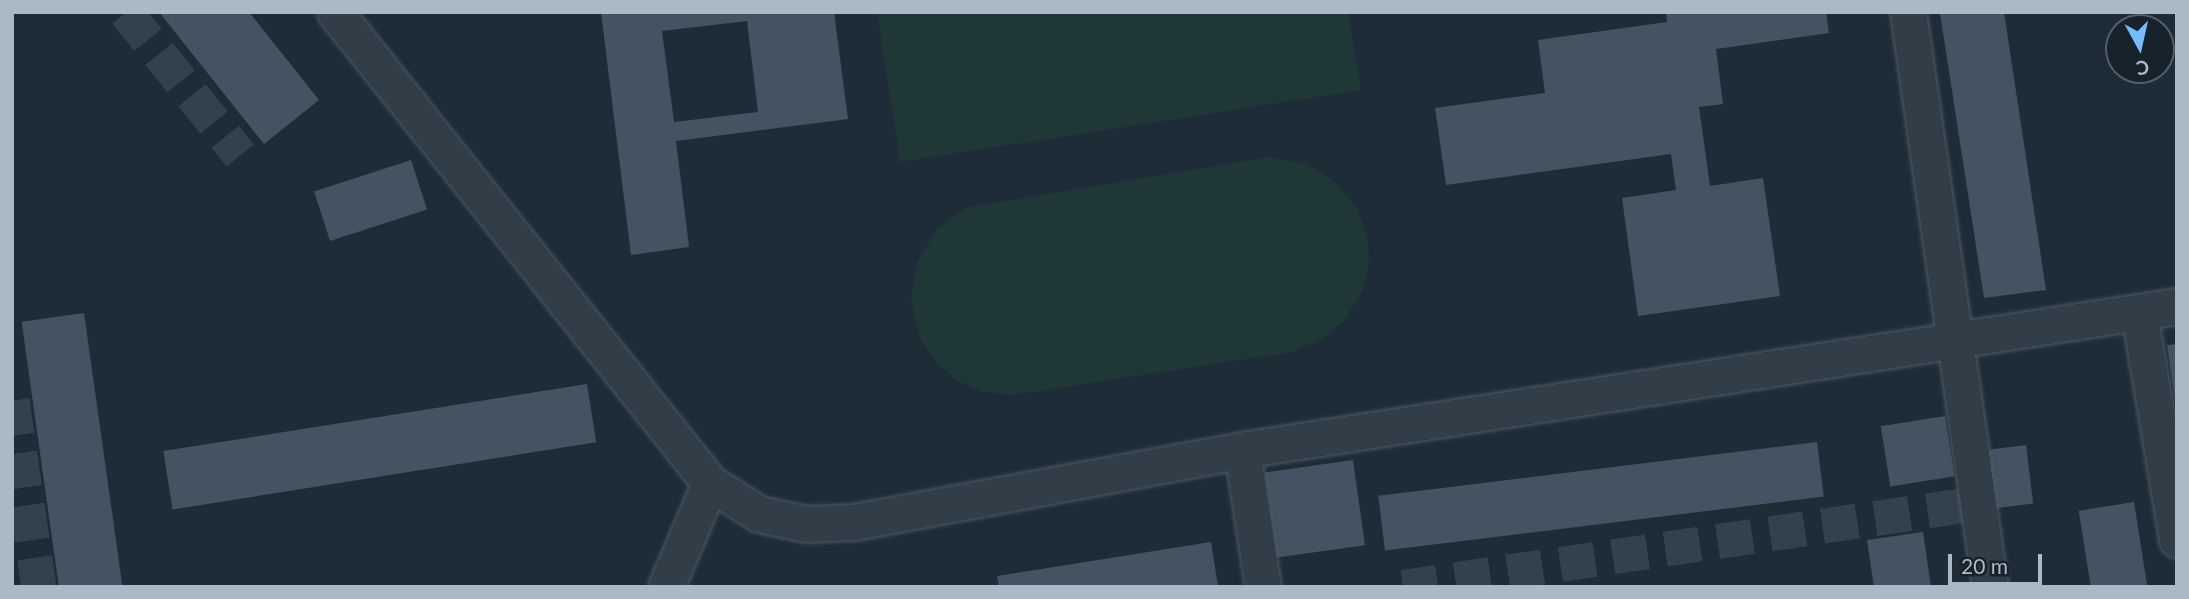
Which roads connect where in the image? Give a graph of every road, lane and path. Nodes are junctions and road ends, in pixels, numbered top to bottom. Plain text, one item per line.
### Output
1 (335, 12) edge
2 (1908, 12) edge
3 (2177, 306) edge
4 (2139, 312) junction
5 (1955, 342) junction
6 (1242, 450) junction
7 (2171, 470) edge
8 (710, 483) junction
9 (2177, 540) edge
10 (666, 587) edge
11 (1263, 587) edge
12 (1990, 587) edge

1 - 8 lane
2 - 5 lane
3 - 4 lane
4 - 5 lane
4 - 7 lane
5 - 6 lane
5 - 12 lane
6 - 8 lane
6 - 11 lane
7 - 9 lane
8 - 10 lane

